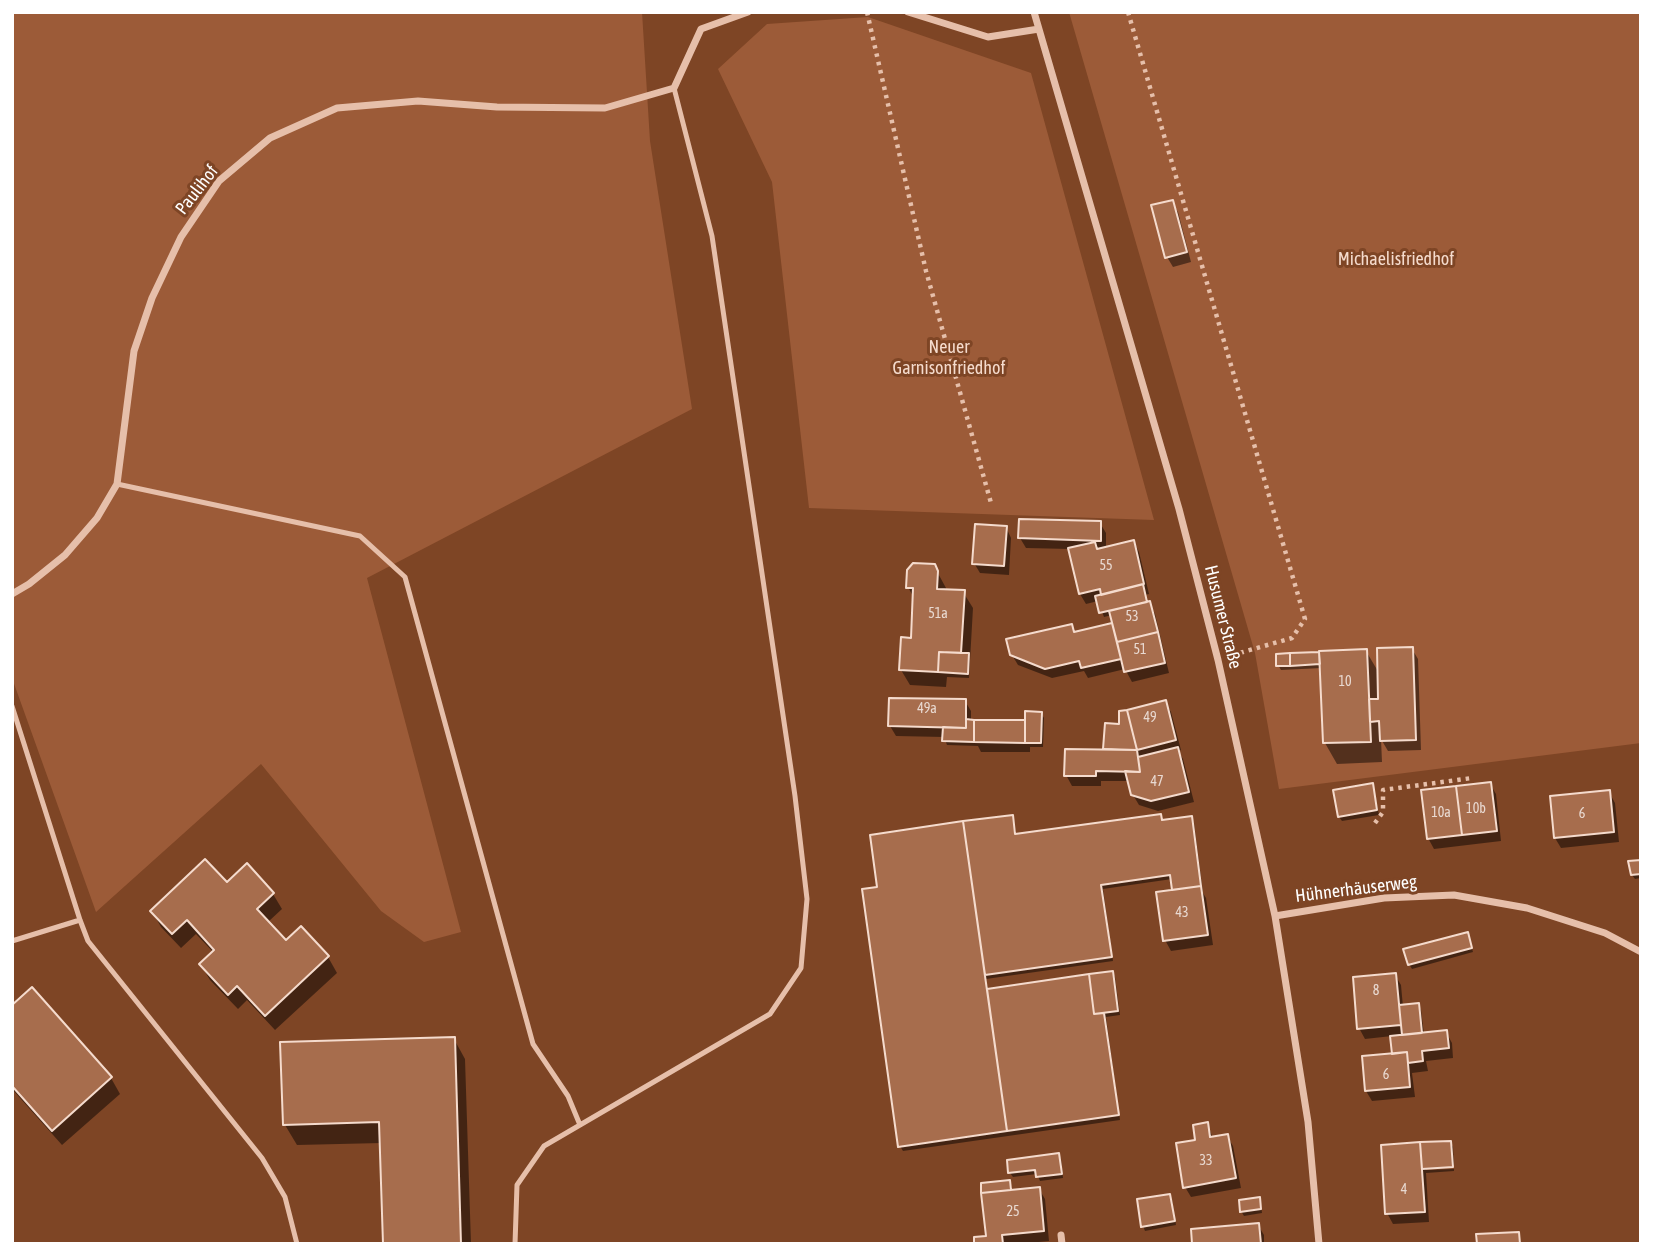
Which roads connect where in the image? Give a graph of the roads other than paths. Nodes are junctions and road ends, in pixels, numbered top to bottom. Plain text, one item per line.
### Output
1 (748, 12) edge
2 (908, 12) edge
3 (1034, 12) edge
4 (1039, 29) junction
5 (674, 88) junction
6 (117, 484) junction
7 (12, 594) edge
8 (12, 706) edge
9 (1275, 916) junction
10 (80, 920) junction
11 (12, 941) edge
12 (1641, 952) edge
13 (580, 1125) junction
14 (1061, 1235) dead end
15 (297, 1244) edge
16 (515, 1244) edge
17 (1062, 1244) edge
18 (1319, 1244) edge

1 - 5 street
2 - 4 street
3 - 4 street, Husumer Straße
4 - 9 street, Husumer Straße
5 - 6 street, Paulihof
5 - 13 lane
6 - 7 street, Paulihof
6 - 13 lane
8 - 10 lane
9 - 12 street, Hühnerhäuserweg
9 - 18 street, Husumer Straße
10 - 11 lane
10 - 15 lane
13 - 16 lane
14 - 17 street

